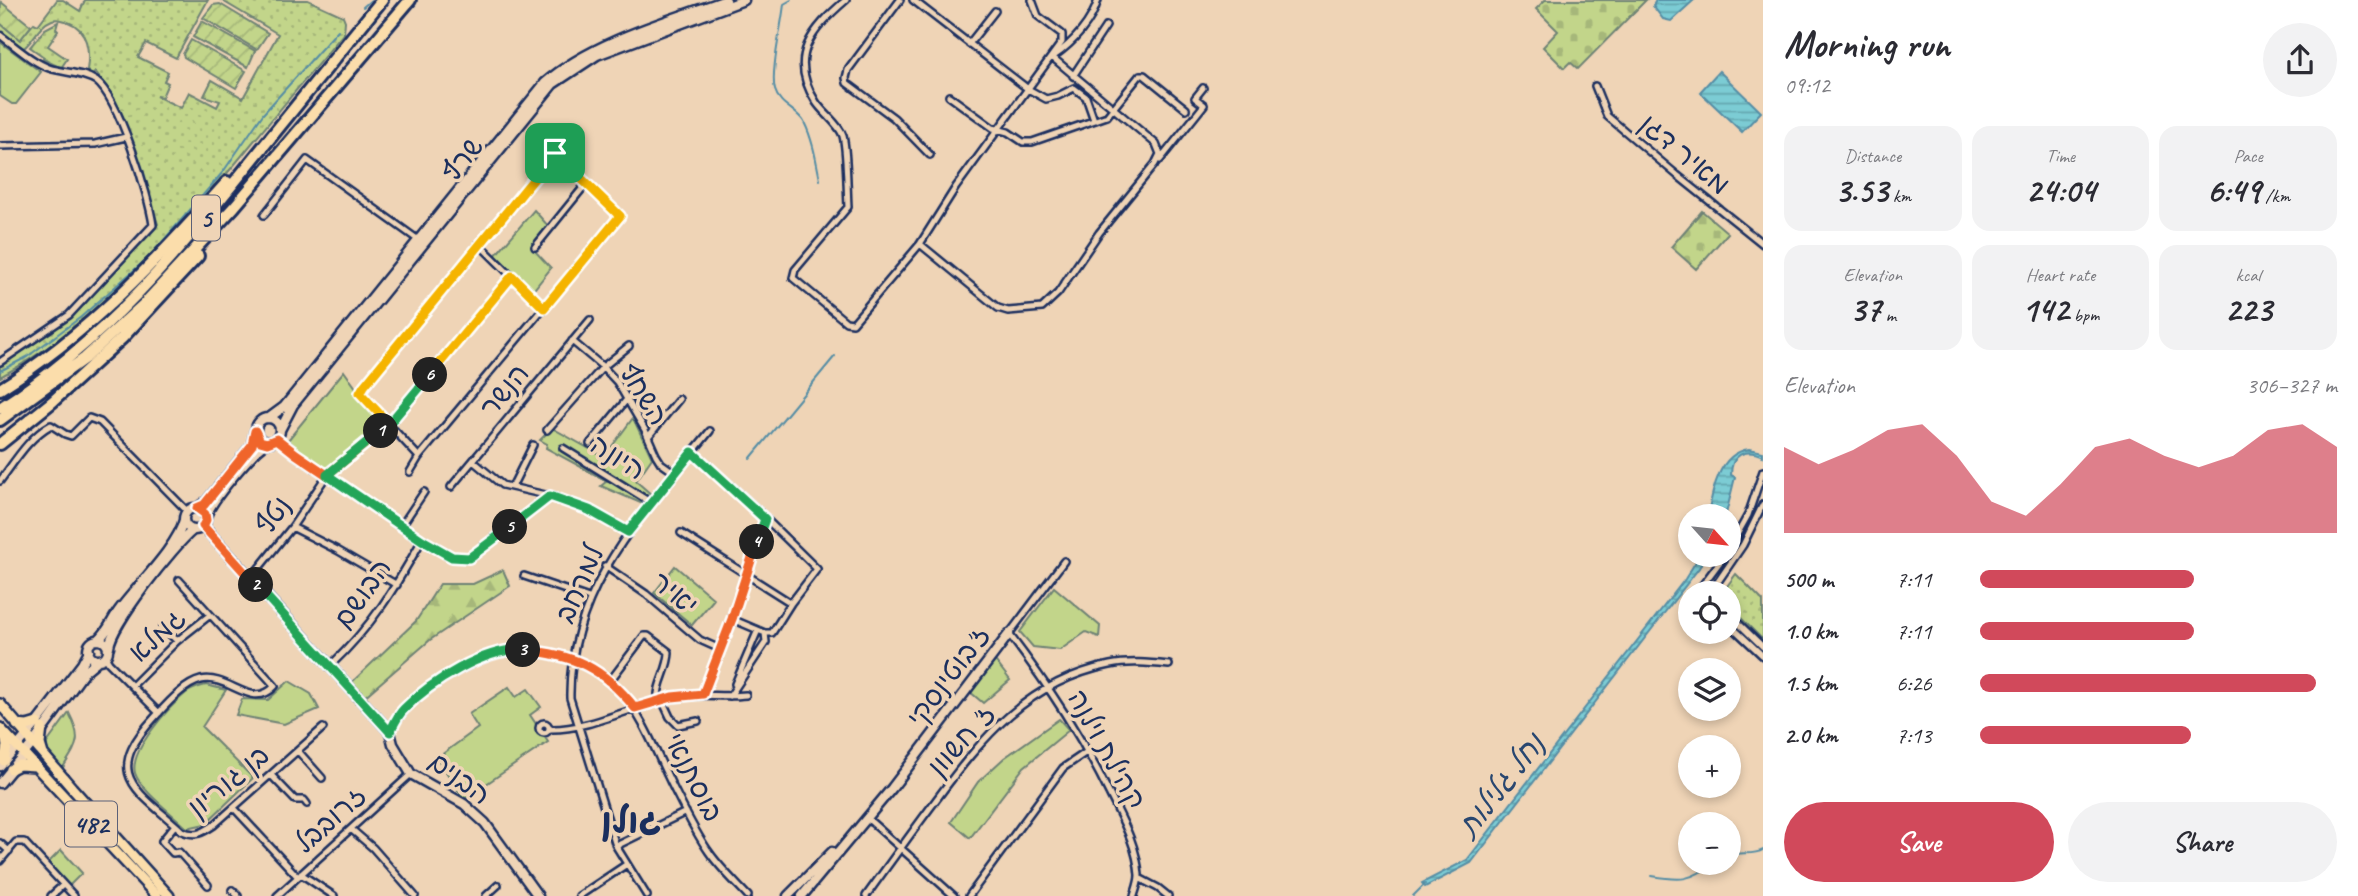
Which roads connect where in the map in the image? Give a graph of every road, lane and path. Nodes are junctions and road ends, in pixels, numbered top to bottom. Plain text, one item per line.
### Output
1 (382, 0) edge
2 (410, 0) edge
3 (726, 0) edge
4 (744, 0) edge
5 (846, 0) edge
6 (900, 0) edge
7 (913, 0) edge
8 (1031, 0) edge
9 (1098, 0) edge
10 (995, 11) dead end
11 (1106, 26) dead end
12 (1080, 32) junction
13 (1062, 34) junction
14 (0, 35) edge
15 (969, 44) junction
16 (339, 53) junction
17 (1052, 57) junction
18 (1073, 76) junction
19 (1595, 86) dead end
20 (1203, 88) dead end
21 (1028, 89) junction
22 (949, 96) dead end
23 (1113, 108) junction
24 (1186, 109) dead end
25 (1094, 120) junction
26 (1000, 129) junction
27 (126, 137) junction
28 (0, 146) edge
29 (930, 155) dead end
30 (586, 184) junction
31 (1136, 187) junction
32 (234, 207) junction
33 (264, 215) dead end
34 (417, 239) junction
35 (479, 244) junction
36 (920, 244) junction
37 (1763, 244) edge
38 (535, 247) dead end
39 (512, 276) junction
40 (544, 308) junction
41 (590, 320) dead end
42 (572, 341) junction
43 (629, 346) dead end
44 (0, 362) edge
45 (603, 367) junction
46 (0, 388) edge
47 (628, 398) junction
48 (678, 399) dead end
49 (0, 408) edge
50 (269, 418) junction
51 (0, 420) edge
52 (26, 424) junction
53 (389, 424) junction
54 (547, 430) dead end
55 (255, 431) junction
56 (710, 431) dead end
57 (278, 434) junction
58 (648, 437) junction
59 (266, 443) junction
60 (0, 444) edge
61 (590, 444) dead end
62 (533, 445) dead end
63 (563, 448) dead end
64 (0, 451) edge
65 (692, 452) junction
66 (419, 457) junction
67 (473, 461) junction
68 (1763, 471) edge
69 (410, 472) dead end
70 (675, 473) junction
71 (327, 475) junction
72 (0, 481) edge
73 (451, 487) dead end
74 (512, 487) junction
75 (424, 492) dead end
76 (550, 496) junction
77 (650, 502) junction
78 (1763, 504) edge
79 (197, 508) junction
80 (185, 515) junction
81 (765, 519) junction
82 (204, 522) junction
83 (401, 525) junction
84 (292, 527) junction
85 (1741, 528) edge
86 (193, 530) junction
87 (628, 532) junction
88 (681, 533) dead end
89 (422, 540) junction
90 (1064, 561) dead end
91 (605, 566) junction
92 (747, 575) junction
93 (524, 576) dead end
94 (250, 579) junction
95 (178, 580) dead end
96 (1718, 581) edge
97 (397, 584) junction
98 (589, 598) junction
99 (791, 603) junction
100 (210, 615) junction
101 (732, 619) junction
102 (1741, 626) edge
103 (163, 627) dead end
104 (761, 632) junction
105 (1009, 634) junction
106 (1741, 635) edge
107 (98, 640) junction
108 (177, 640) junction
109 (109, 647) junction
110 (1763, 648) edge
111 (720, 649) junction
112 (89, 651) junction
113 (1763, 656) edge
114 (572, 658) junction
115 (101, 659) junction
116 (1169, 665) dead end
117 (330, 666) junction
118 (610, 681) junction
119 (132, 686) junction
120 (1050, 688) junction
121 (703, 694) junction
122 (746, 695) dead end
123 (730, 696) junction
124 (660, 701) junction
125 (0, 704) edge
126 (635, 708) junction
127 (159, 713) junction
128 (698, 721) dead end
129 (17, 724) junction
130 (39, 725) junction
131 (578, 725) junction
132 (323, 728) dead end
133 (550, 729) dead end
134 (1, 730) edge
135 (390, 732) junction
136 (30, 739) junction
137 (20, 750) junction
138 (298, 751) junction
139 (1088, 751) junction
140 (43, 756) junction
141 (2, 764) edge
142 (35, 766) junction
143 (11, 769) junction
144 (411, 774) junction
145 (271, 775) junction
146 (322, 778) dead end
147 (0, 783) edge
148 (295, 800) junction
149 (307, 804) dead end
150 (233, 808) junction
151 (292, 810) dead end
152 (686, 812) junction
153 (867, 818) junction
154 (175, 825) junction
155 (351, 829) junction
156 (0, 843) edge
157 (616, 846) junction
158 (900, 849) junction
159 (9, 851) junction
160 (0, 861) edge
161 (627, 864) junction
162 (299, 875) junction
163 (1139, 878) junction
164 (63, 885) junction
165 (208, 885) dead end
166 (498, 886) dead end
167 (232, 890) dead end
168 (51, 896) edge
169 (74, 896) edge
170 (157, 896) edge
171 (169, 896) edge
172 (238, 896) edge
173 (277, 896) edge
174 (334, 896) edge
175 (415, 896) edge
176 (486, 896) edge
177 (538, 896) edge
178 (579, 896) edge
179 (647, 896) edge
180 (748, 896) edge
181 (788, 896) edge
182 (802, 896) edge
183 (866, 896) edge
184 (954, 896) edge
185 (969, 896) edge
186 (1134, 896) edge
187 (1168, 896) edge

1 - 16 highway, 5
2 - 32 highway, 5
3 - 34 street, שרף
4 - 57 street, שרף
5 - 36 street
6 - 29 street
7 - 15 street
8 - 13 street
9 - 12 street
10 - 15 street
11 - 18 street
12 - 13 street
12 - 17 street
13 - 17 street
14 - 27 street
15 - 21 street
16 - 46 highway
16 - 49 highway, 5
17 - 18 street
17 - 21 street
18 - 23 street
19 - 37 street, מאיר דגן
20 - 31 street
21 - 25 street
21 - 26 street
22 - 26 street
23 - 24 street
23 - 25 street
23 - 31 street
25 - 26 street
26 - 36 street
27 - 28 street
27 - 44 street
30 - 35 street
30 - 38 street
30 - 40 street
31 - 36 street
32 - 51 highway, 5
32 - 52 highway
33 - 34 street
34 - 50 street, שרף
35 - 39 street
35 - 53 street
39 - 40 street
39 - 53 street, נטף
40 - 66 street
41 - 42 street, הנשר
42 - 45 street, השחף
42 - 67 street, הנשר
43 - 45 street
45 - 47 street, השחף
45 - 54 street
47 - 58 street, השחף
47 - 61 street
48 - 58 street
50 - 55 street
50 - 57 street
52 - 60 highway
52 - 64 highway
53 - 66 street
53 - 71 street, נטף
55 - 59 street
55 - 79 street
56 - 65 street, למרחב
57 - 59 street
57 - 71 street
58 - 70 street, השחף
59 - 82 street
62 - 74 street
63 - 77 street, היונה
65 - 70 street, למרחב
65 - 81 street
66 - 69 street
67 - 73 street, הנשר
67 - 74 street
68 - 85 street
70 - 77 street, למרחב
71 - 83 street
71 - 84 street, נטף
72 - 80 street
74 - 76 street
75 - 83 street
76 - 87 street
76 - 89 street
77 - 87 street, למרחב
78 - 96 street
79 - 80 street
79 - 82 street
80 - 86 street
80 - 107 street
81 - 92 street
81 - 99 street
82 - 86 street
82 - 94 street, הבנים
83 - 89 street
84 - 94 street, נטף
84 - 97 street
86 - 109 street
87 - 91 street, למרחב
88 - 92 street
89 - 97 street, הבושם
90 - 105 street, ז'בוטינסקי
91 - 98 street, למרחב
91 - 111 street, יאיר
92 - 99 street
92 - 101 street
93 - 98 street
94 - 117 street, הבנים
95 - 100 street
97 - 117 street, הבושם
98 - 114 street, למרחב
99 - 104 street
100 - 108 street, גמלא
100 - 127 street, בן גוריון
101 - 104 street
101 - 111 street
102 - 110 street
103 - 108 street
104 - 123 street
104 - 123 street
105 - 120 street, קהילת וילנה
105 - 153 street, ז'בוטינסקי
106 - 113 street
107 - 109 street
107 - 112 street
108 - 119 street, גמלא
109 - 115 street
111 - 121 street
112 - 115 street
112 - 130 street
114 - 118 street, בוסתנאי
114 - 131 street, למרחב
114 - 135 street, בוסתנאי
115 - 119 street
115 - 130 street
116 - 120 street, ז' חשוון
117 - 135 street, הבנים
118 - 124 street
118 - 126 street, בוסתנאי
119 - 127 street
120 - 139 street, קהילת וילנה
120 - 158 street, ז' חשוון
121 - 123 street
121 - 124 street
122 - 123 street
124 - 126 street
124 - 128 street
125 - 129 main road, 482
126 - 131 street
126 - 152 street, בוסתנאי
127 - 154 street, בן גוריון
129 - 130 main road
129 - 136 main road, 482
130 - 136 street
130 - 140 main road
131 - 133 street
131 - 157 street, למרחב
132 - 138 street, בן גוריון
134 - 137 main road, 482
134 - 141 main road
135 - 144 street, הבנים
136 - 137 street
136 - 140 main road, 482
137 - 141 street
137 - 142 main road, 482
137 - 143 street
138 - 145 street, בן גוריון
138 - 146 street
139 - 163 street, קהילת וילנה
139 - 185 street
140 - 171 main road, 482
142 - 143 main road
142 - 170 main road, 482
143 - 147 street
144 - 155 street, זרובבל
144 - 177 street, הבנים
145 - 148 street
145 - 150 street, בן גוריון
148 - 149 street
148 - 151 street
150 - 154 street, בן גוריון
150 - 162 street
152 - 157 street
152 - 180 street, בוסתנאי
153 - 158 street
153 - 181 street, ז'בוטינסקי
153 - 182 street, ז'בוטינסקי
154 - 165 street
155 - 162 street, זרובבל
155 - 175 street
156 - 159 street
157 - 161 street, למרחב
158 - 183 street, ז' חשוון
158 - 184 street
159 - 160 street
159 - 164 street
161 - 178 street
161 - 179 street, למרחב
162 - 173 street, זרובבל
162 - 174 street
163 - 186 street, קהילת וילנה
163 - 187 street
164 - 168 street
164 - 169 street
166 - 176 street
167 - 172 street

